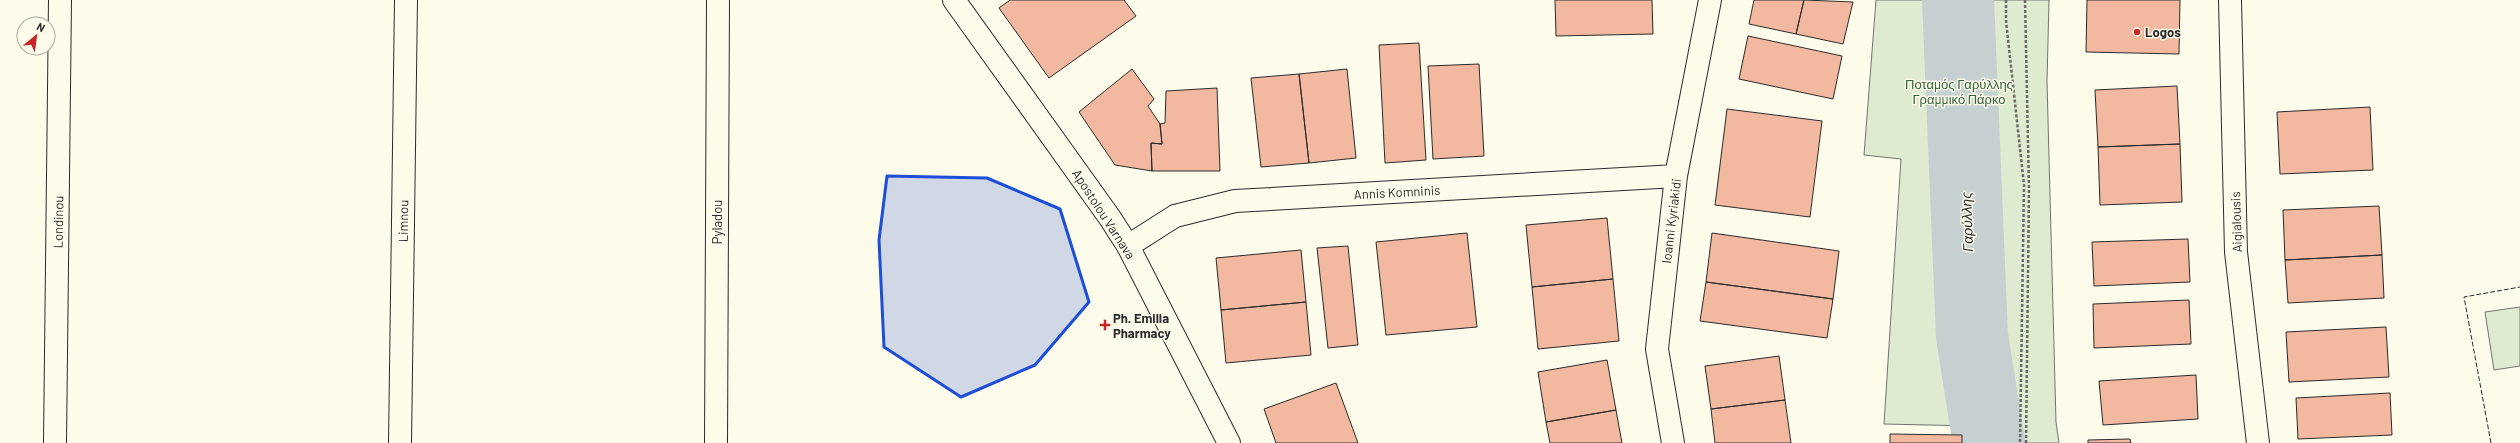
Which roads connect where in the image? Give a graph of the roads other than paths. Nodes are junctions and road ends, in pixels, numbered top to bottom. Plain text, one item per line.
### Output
1 (60, 0) edge
2 (406, 0) edge
3 (718, 0) edge
4 (954, 0) edge
5 (1710, 0) edge
6 (2230, 0) edge
7 (1676, 176) junction
8 (1128, 246) junction
9 (55, 443) edge
10 (400, 443) edge
11 (716, 443) edge
12 (1229, 443) edge
13 (1673, 443) edge
14 (2258, 443) edge

1 - 9 street, Londinou
2 - 10 street, Limnou
3 - 11 street, Pyladou
4 - 8 street, Apostolou Varnava
5 - 7 street, Ioanni Kyriakidi
6 - 14 street, Aigialousis
7 - 8 street, Annis Komninis
7 - 13 street, Ioanni Kyriakidi
8 - 12 street, Apostolou Varnava

